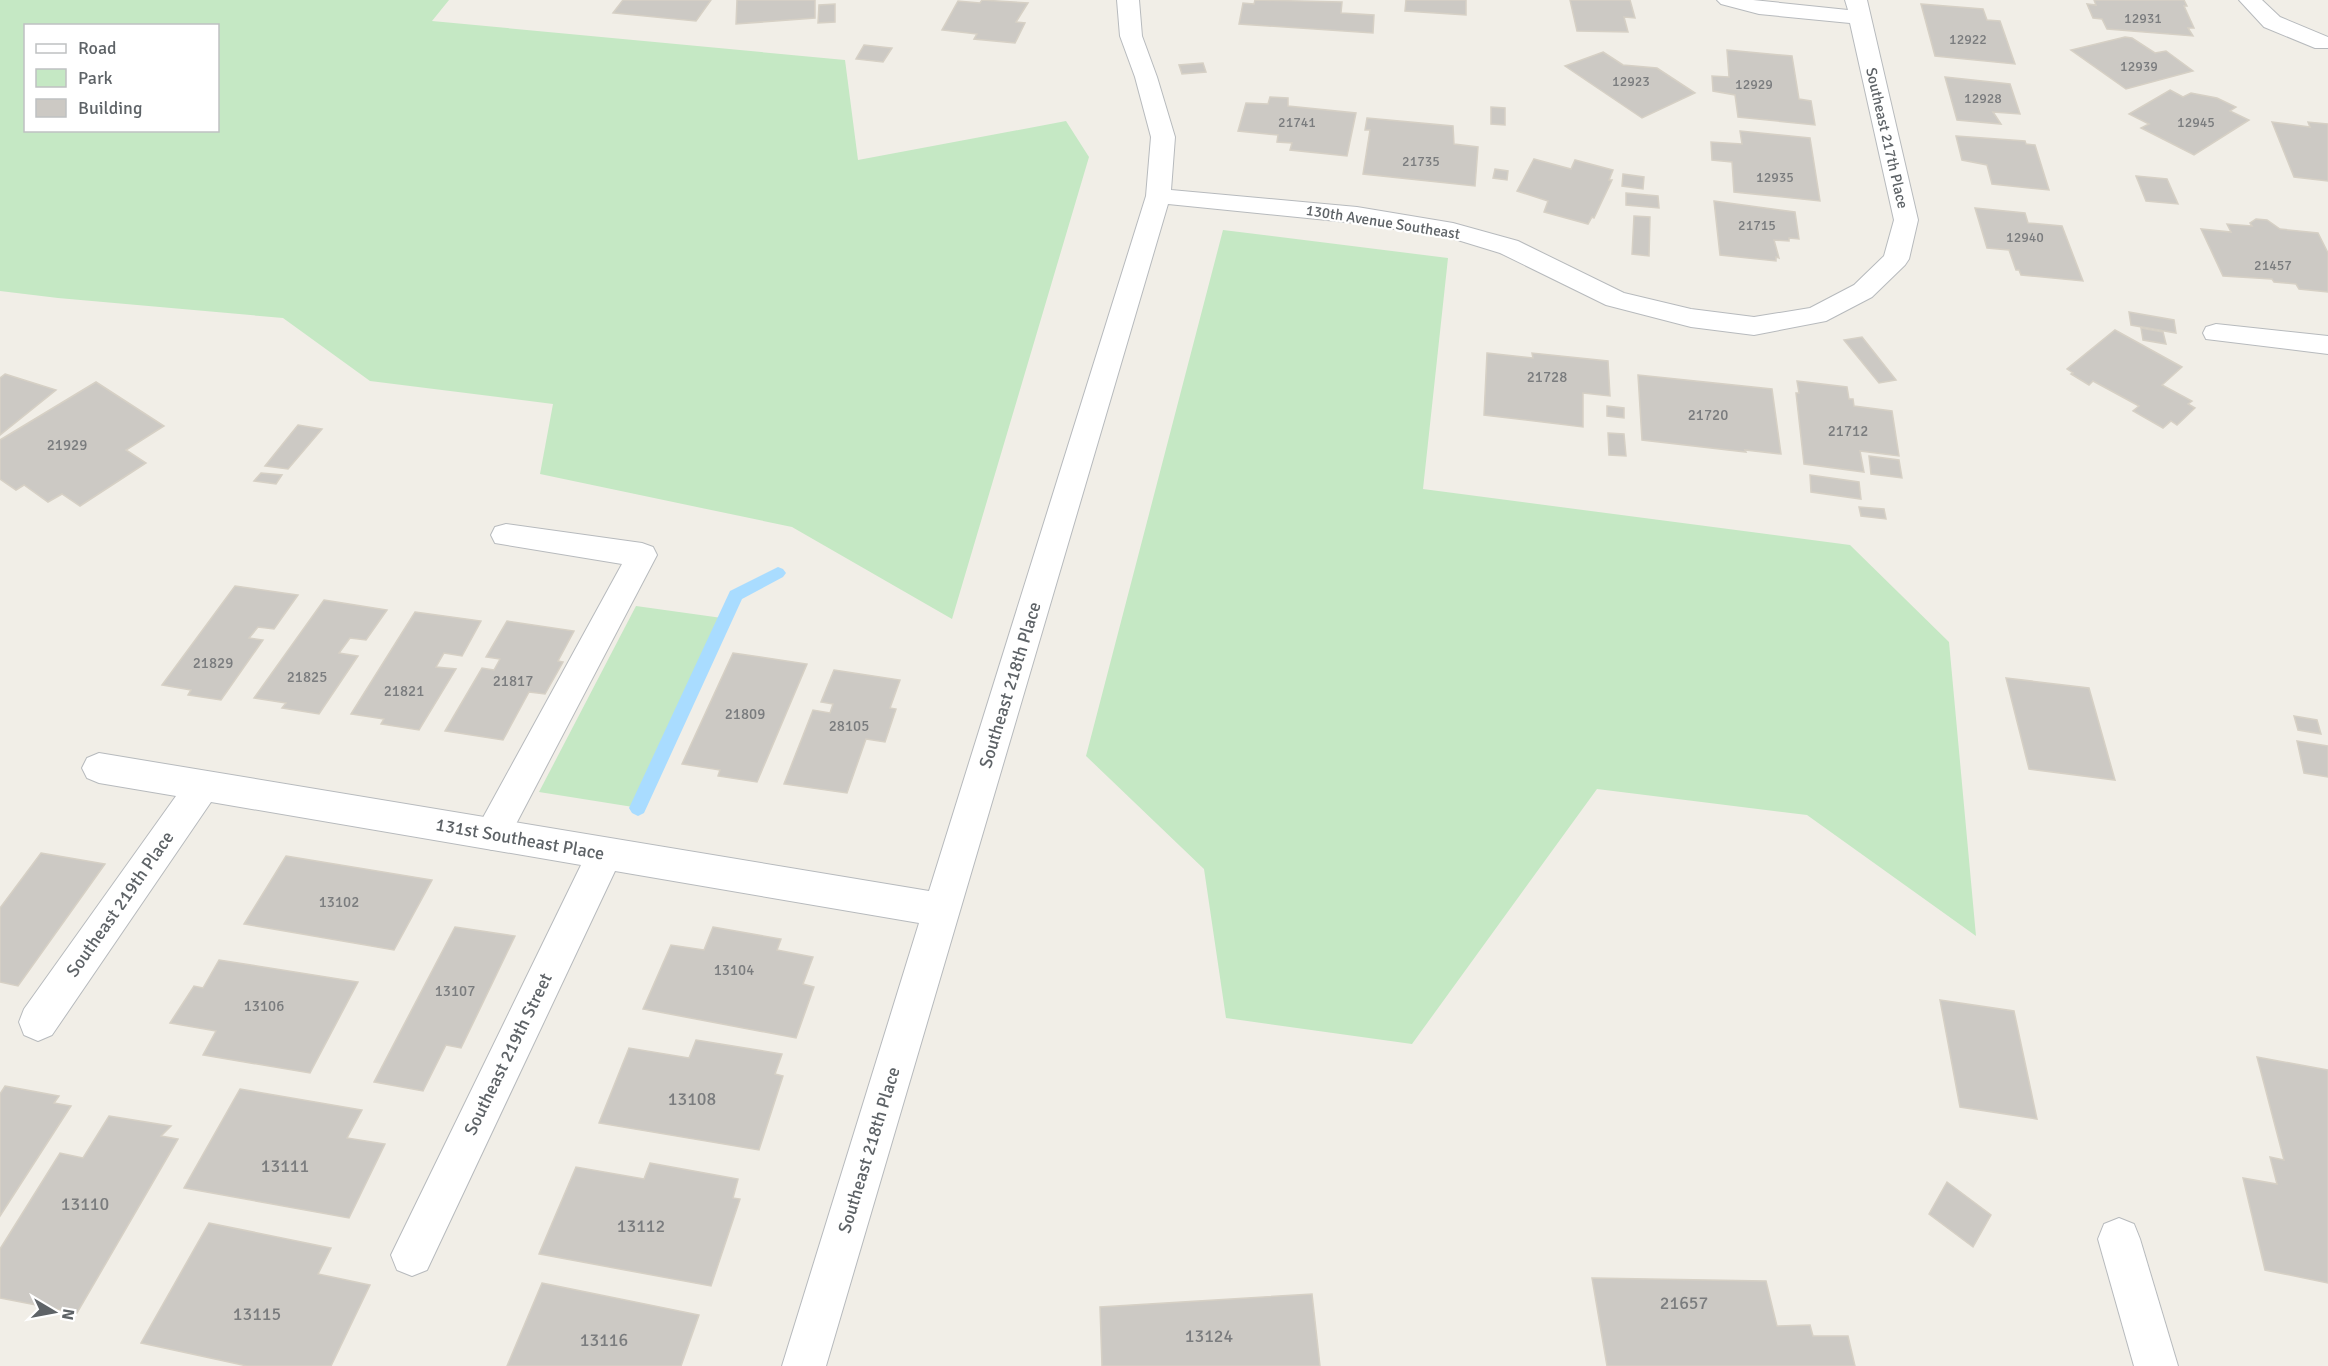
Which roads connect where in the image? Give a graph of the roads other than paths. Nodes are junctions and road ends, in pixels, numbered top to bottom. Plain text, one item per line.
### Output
1 (1128, 0) edge
2 (1728, 0) edge
3 (2250, 0) edge
4 (1857, 8) edge
5 (2323, 43) dead end
6 (1158, 196) junction
7 (1896, 259) joint
8 (2217, 333) dead end
9 (2328, 345) edge
10 (506, 535) dead end
11 (99, 768) dead end
12 (202, 785) junction
13 (492, 834) junction
14 (605, 853) junction
15 (942, 910) junction
16 (38, 1022) dead end
17 (2119, 1239) dead end
18 (412, 1255) dead end
19 (804, 1366) edge
20 (2156, 1366) edge

1 - 6 street, Southeast 218th Place
2 - 4 street, Southeast 217th Place
3 - 5 street
4 - 7 street, Southeast 217th Place
6 - 7 street, 130th Avenue Southeast
6 - 15 street, Southeast 218th Place
8 - 9 street
10 - 13 street
11 - 12 street, 131st Southeast Place
12 - 13 street, 131st Southeast Place
12 - 16 street, Southeast 219th Place
13 - 14 street, 131st Southeast Place
14 - 15 street, 131st Southeast Place
14 - 18 street, Southeast 219th Street
15 - 19 street, Southeast 218th Place
17 - 20 street

